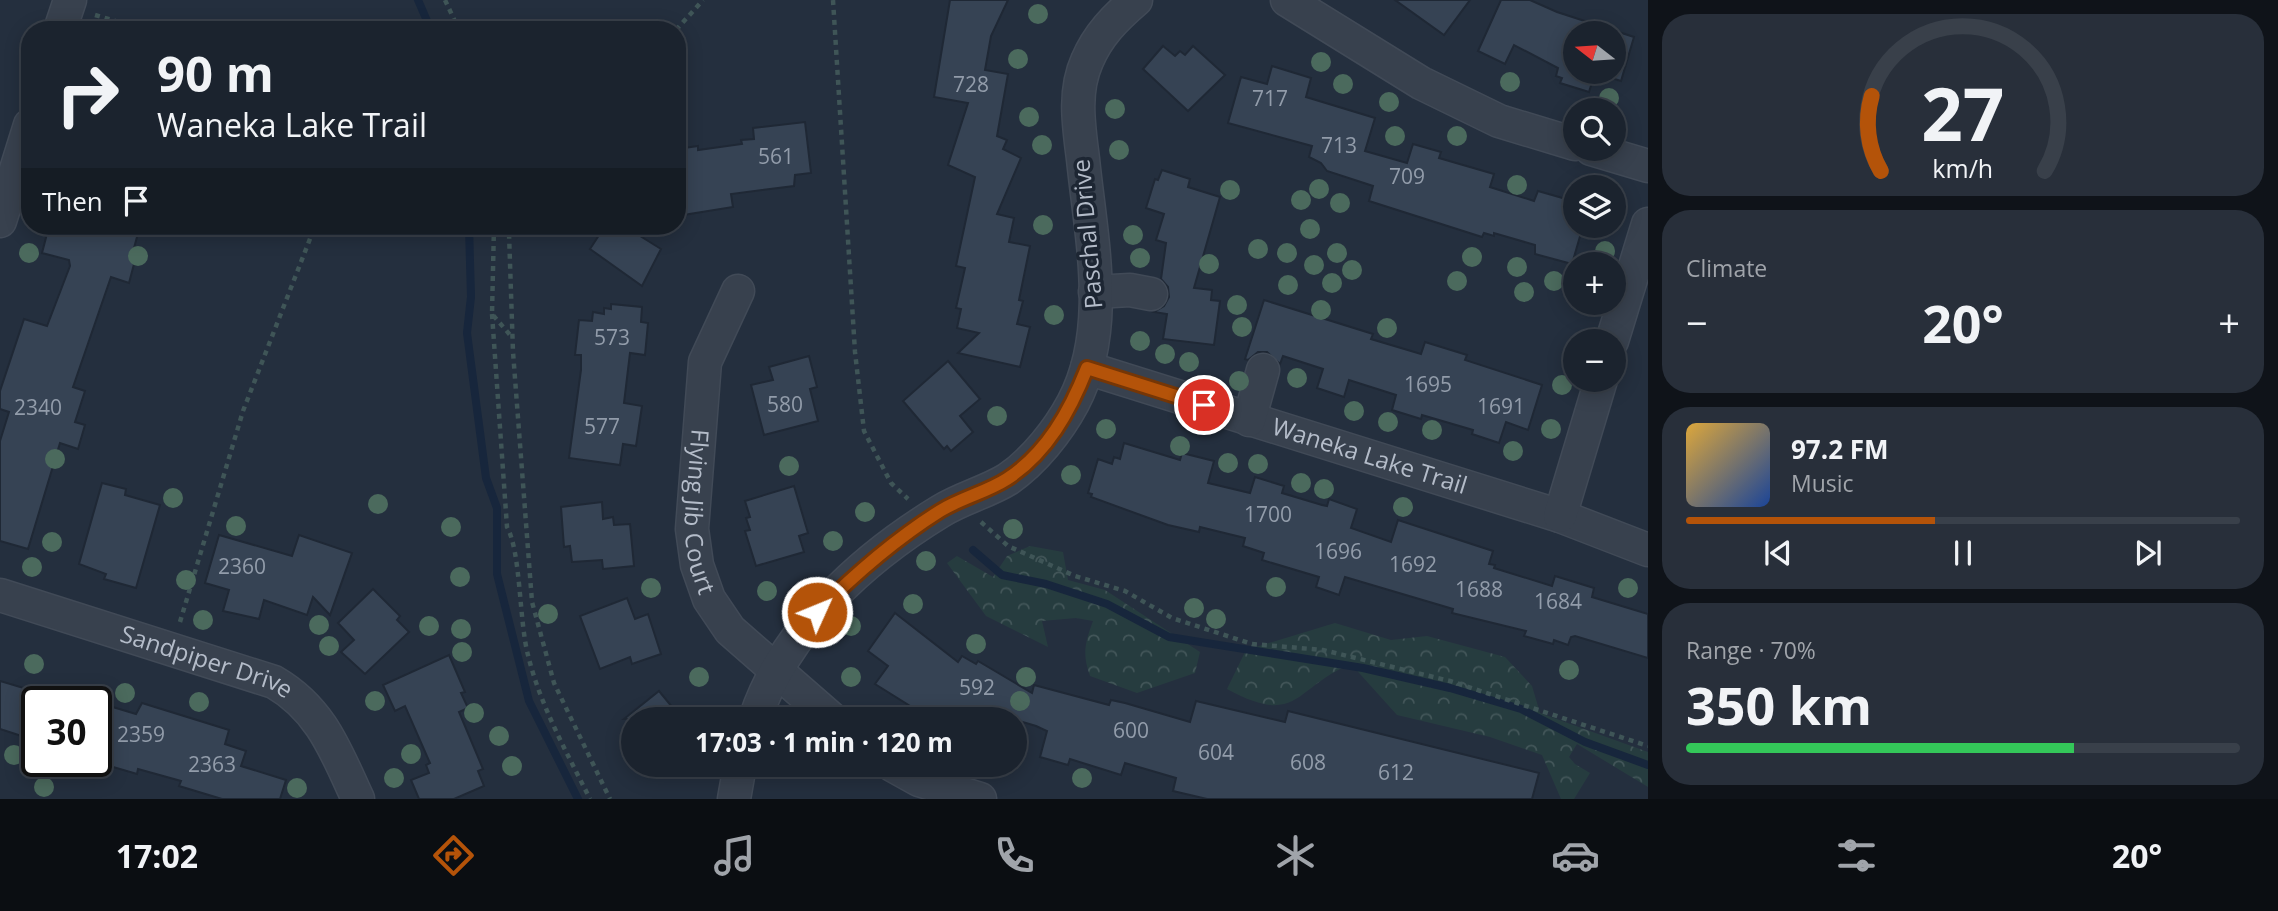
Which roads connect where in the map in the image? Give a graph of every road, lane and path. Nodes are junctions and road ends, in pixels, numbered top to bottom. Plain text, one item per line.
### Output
1 (445, 0) edge
2 (703, 0) edge
3 (833, 0) edge
4 (1136, 0) edge
5 (1287, 0) edge
6 (66, 12) edge
7 (106, 21) edge
8 (454, 21) edge
9 (684, 21) edge
10 (1563, 140) edge
11 (21, 154) edge
12 (1626, 159) edge
13 (1648, 166) edge
14 (0, 221) edge
15 (1648, 224) edge
16 (311, 235) edge
17 (494, 235) edge
18 (509, 235) edge
19 (738, 291) dead end
20 (1095, 292) junction
21 (1151, 294) dead end
22 (492, 314) junction
23 (1616, 329) edge
24 (512, 337) junction
25 (1087, 368) junction
26 (1263, 370) dead end
27 (1597, 392) edge
28 (1249, 420) junction
29 (909, 500) dead end
30 (1560, 516) junction
31 (981, 521) dead end
32 (1648, 550) edge
33 (0, 595) edge
34 (171, 650) junction
35 (776, 671) junction
36 (760, 707) edge
37 (818, 707) edge
38 (1648, 746) edge
39 (738, 777) edge
40 (914, 777) edge
41 (358, 799) edge
42 (590, 799) edge
43 (610, 799) edge
44 (734, 799) edge
45 (980, 799) edge

1 - 8 path
2 - 9 path
3 - 29 path
4 - 20 street, Paschal Drive
5 - 10 street
6 - 7 path
11 - 14 street
12 - 13 street
15 - 23 street
16 - 34 path
17 - 22 path
18 - 24 path
19 - 35 street, Flying Jib Court
20 - 21 street
20 - 25 street, Paschal Drive
22 - 24 path
22 - 42 path
24 - 43 path
25 - 28 street, Waneka Lake Trail
25 - 35 street, Paschal Drive
26 - 28 street
27 - 30 street
28 - 30 street, Waneka Lake Trail
30 - 32 street, Waneka Lake Trail
31 - 38 path
33 - 34 street, Sandpiper Drive
34 - 41 street, Sandpiper Drive
35 - 36 street, Paschal Drive
35 - 37 street, Flying Jib Court
39 - 44 street
40 - 45 street

